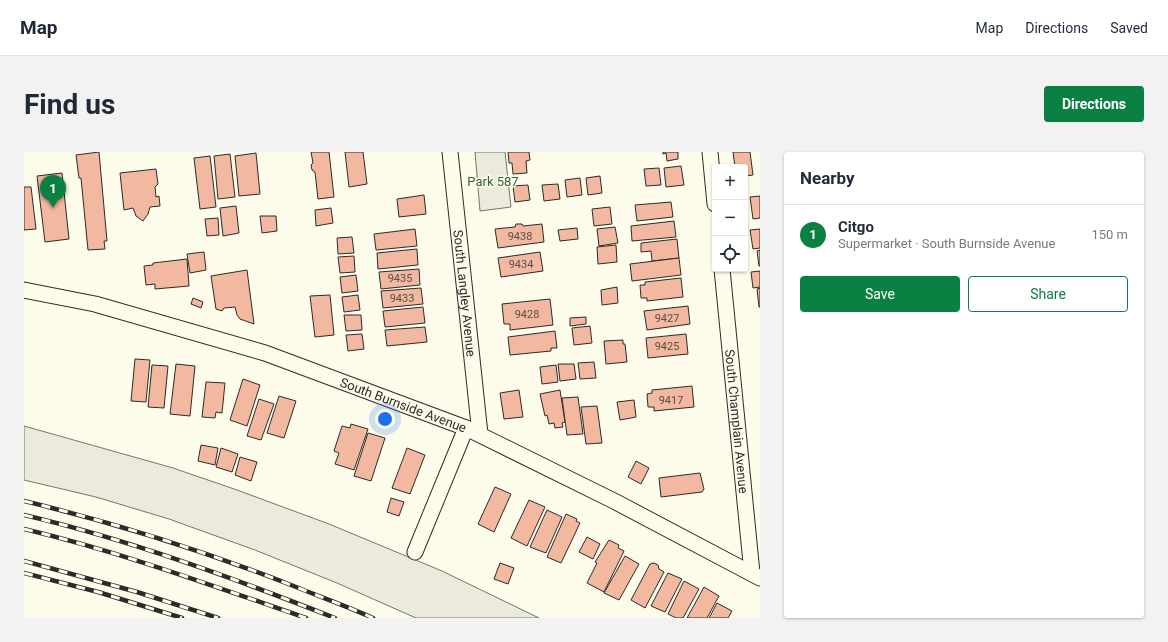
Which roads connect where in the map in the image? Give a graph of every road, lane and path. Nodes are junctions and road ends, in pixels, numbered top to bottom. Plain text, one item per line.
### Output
1 (450, 152) edge
2 (710, 152) edge
3 (715, 200) edge
4 (722, 272) edge
5 (24, 290) edge
6 (466, 428) junction
7 (480, 434) junction
8 (415, 552) dead end
9 (756, 576) edge

1 - 7 street, South Langley Avenue
2 - 3 street
4 - 9 street, South Champlain Avenue
5 - 6 street, South Burnside Avenue
6 - 7 street, South Burnside Avenue
6 - 8 street
7 - 9 street, South Burnside Avenue

